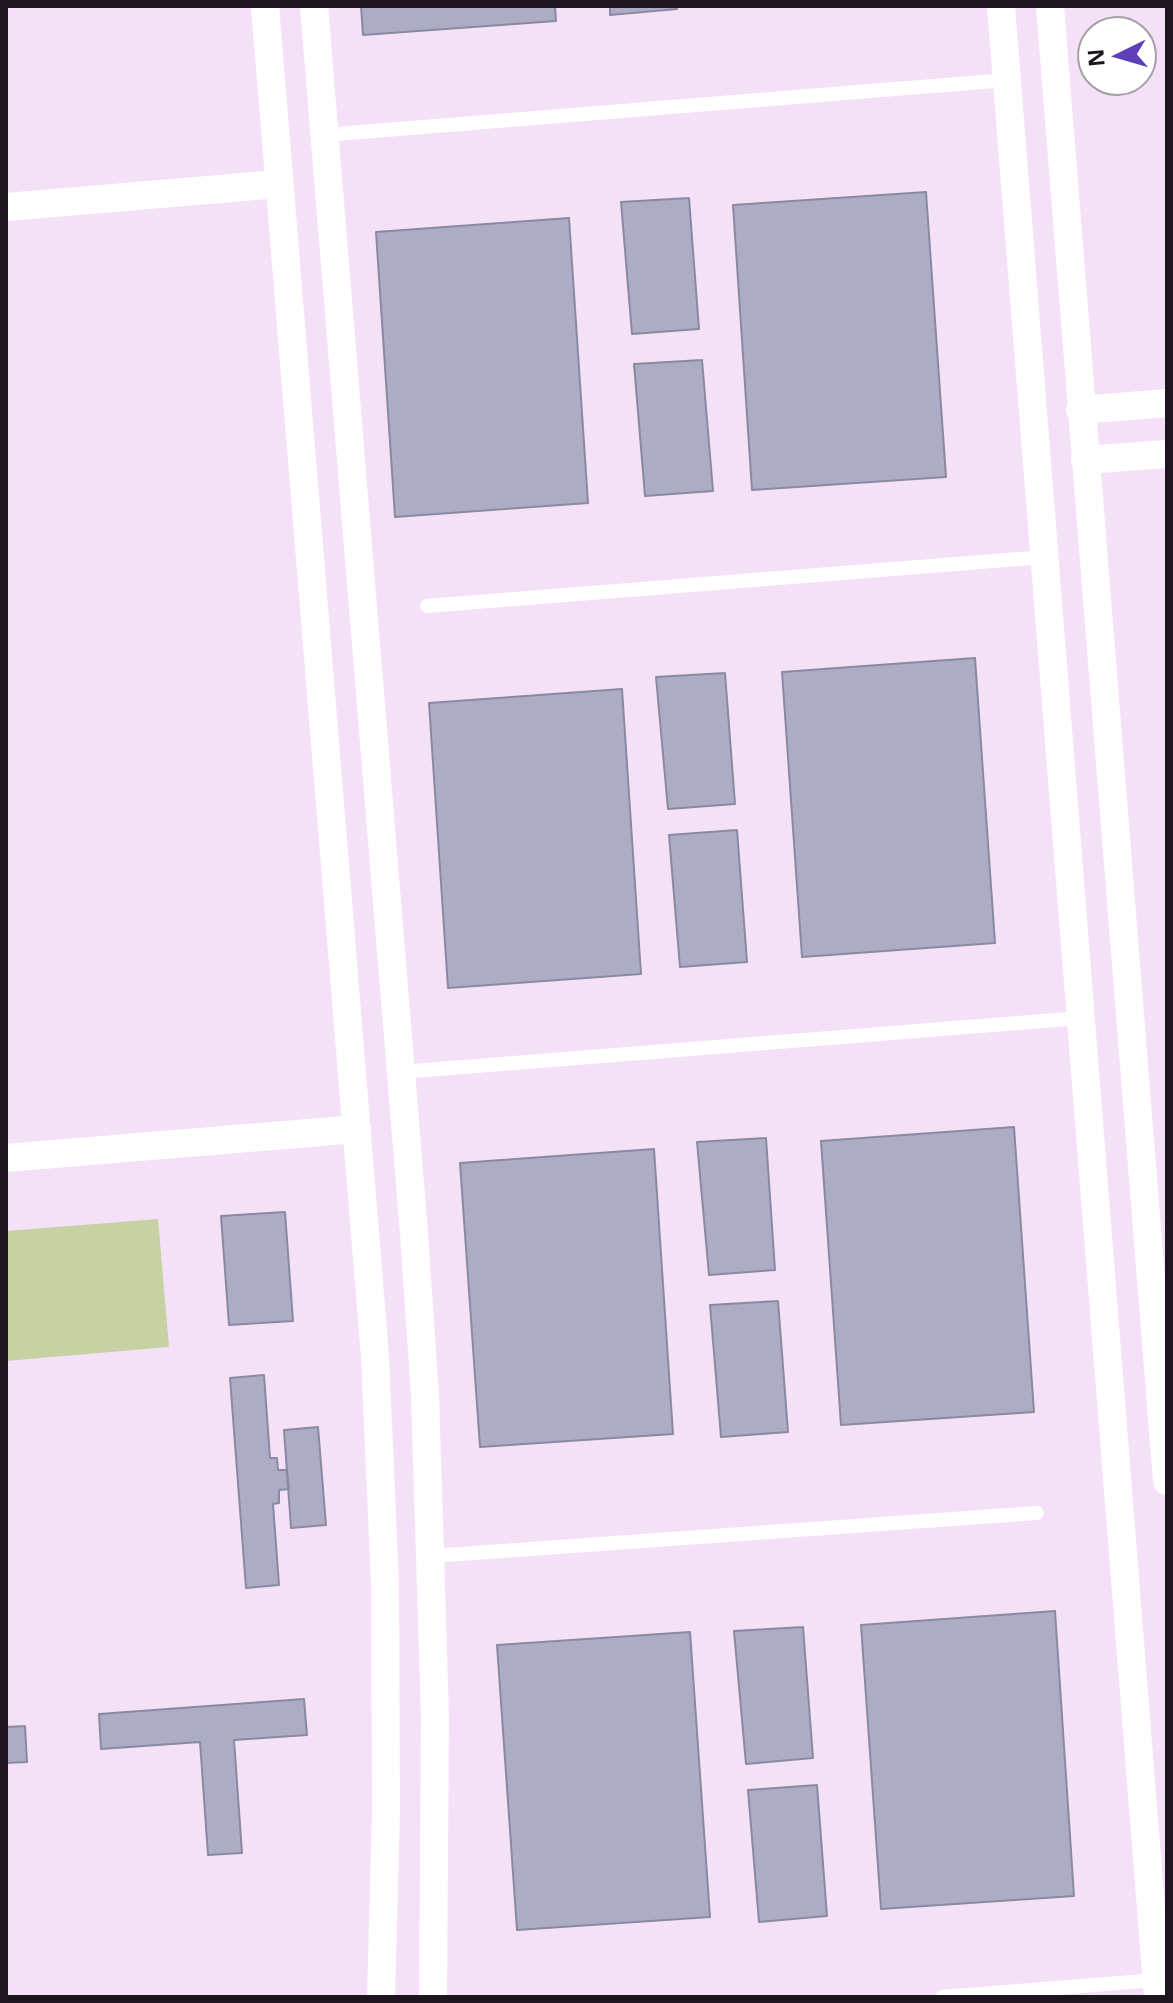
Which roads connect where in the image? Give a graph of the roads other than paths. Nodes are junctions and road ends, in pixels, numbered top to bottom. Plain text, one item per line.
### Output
1 (265, 6) edge
2 (314, 6) edge
3 (1001, 6) edge
4 (1050, 6) edge
5 (1007, 80) junction
6 (324, 135) junction
7 (279, 184) junction
8 (6, 207) edge
9 (1167, 403) edge
10 (1080, 410) junction
11 (1167, 454) edge
12 (1085, 460) junction
13 (1044, 557) junction
14 (427, 606) dead end
15 (1081, 1018) junction
16 (401, 1072) junction
17 (357, 1129) junction
18 (6, 1158) edge
19 (1167, 1481) edge
20 (1037, 1513) dead end
21 (432, 1556) junction
22 (1157, 1988) edge
23 (381, 1997) edge
24 (433, 1997) edge
25 (943, 1997) edge

1 - 7 street
2 - 6 street
3 - 5 street
4 - 10 street
5 - 6 lane
5 - 13 street
6 - 16 street
7 - 8 street
7 - 17 street
9 - 10 street
10 - 12 street
11 - 12 street
12 - 19 street
13 - 14 lane
13 - 15 street
15 - 16 lane
15 - 22 street
16 - 21 street
17 - 18 street
17 - 23 street
20 - 21 lane
21 - 24 street
22 - 25 lane

